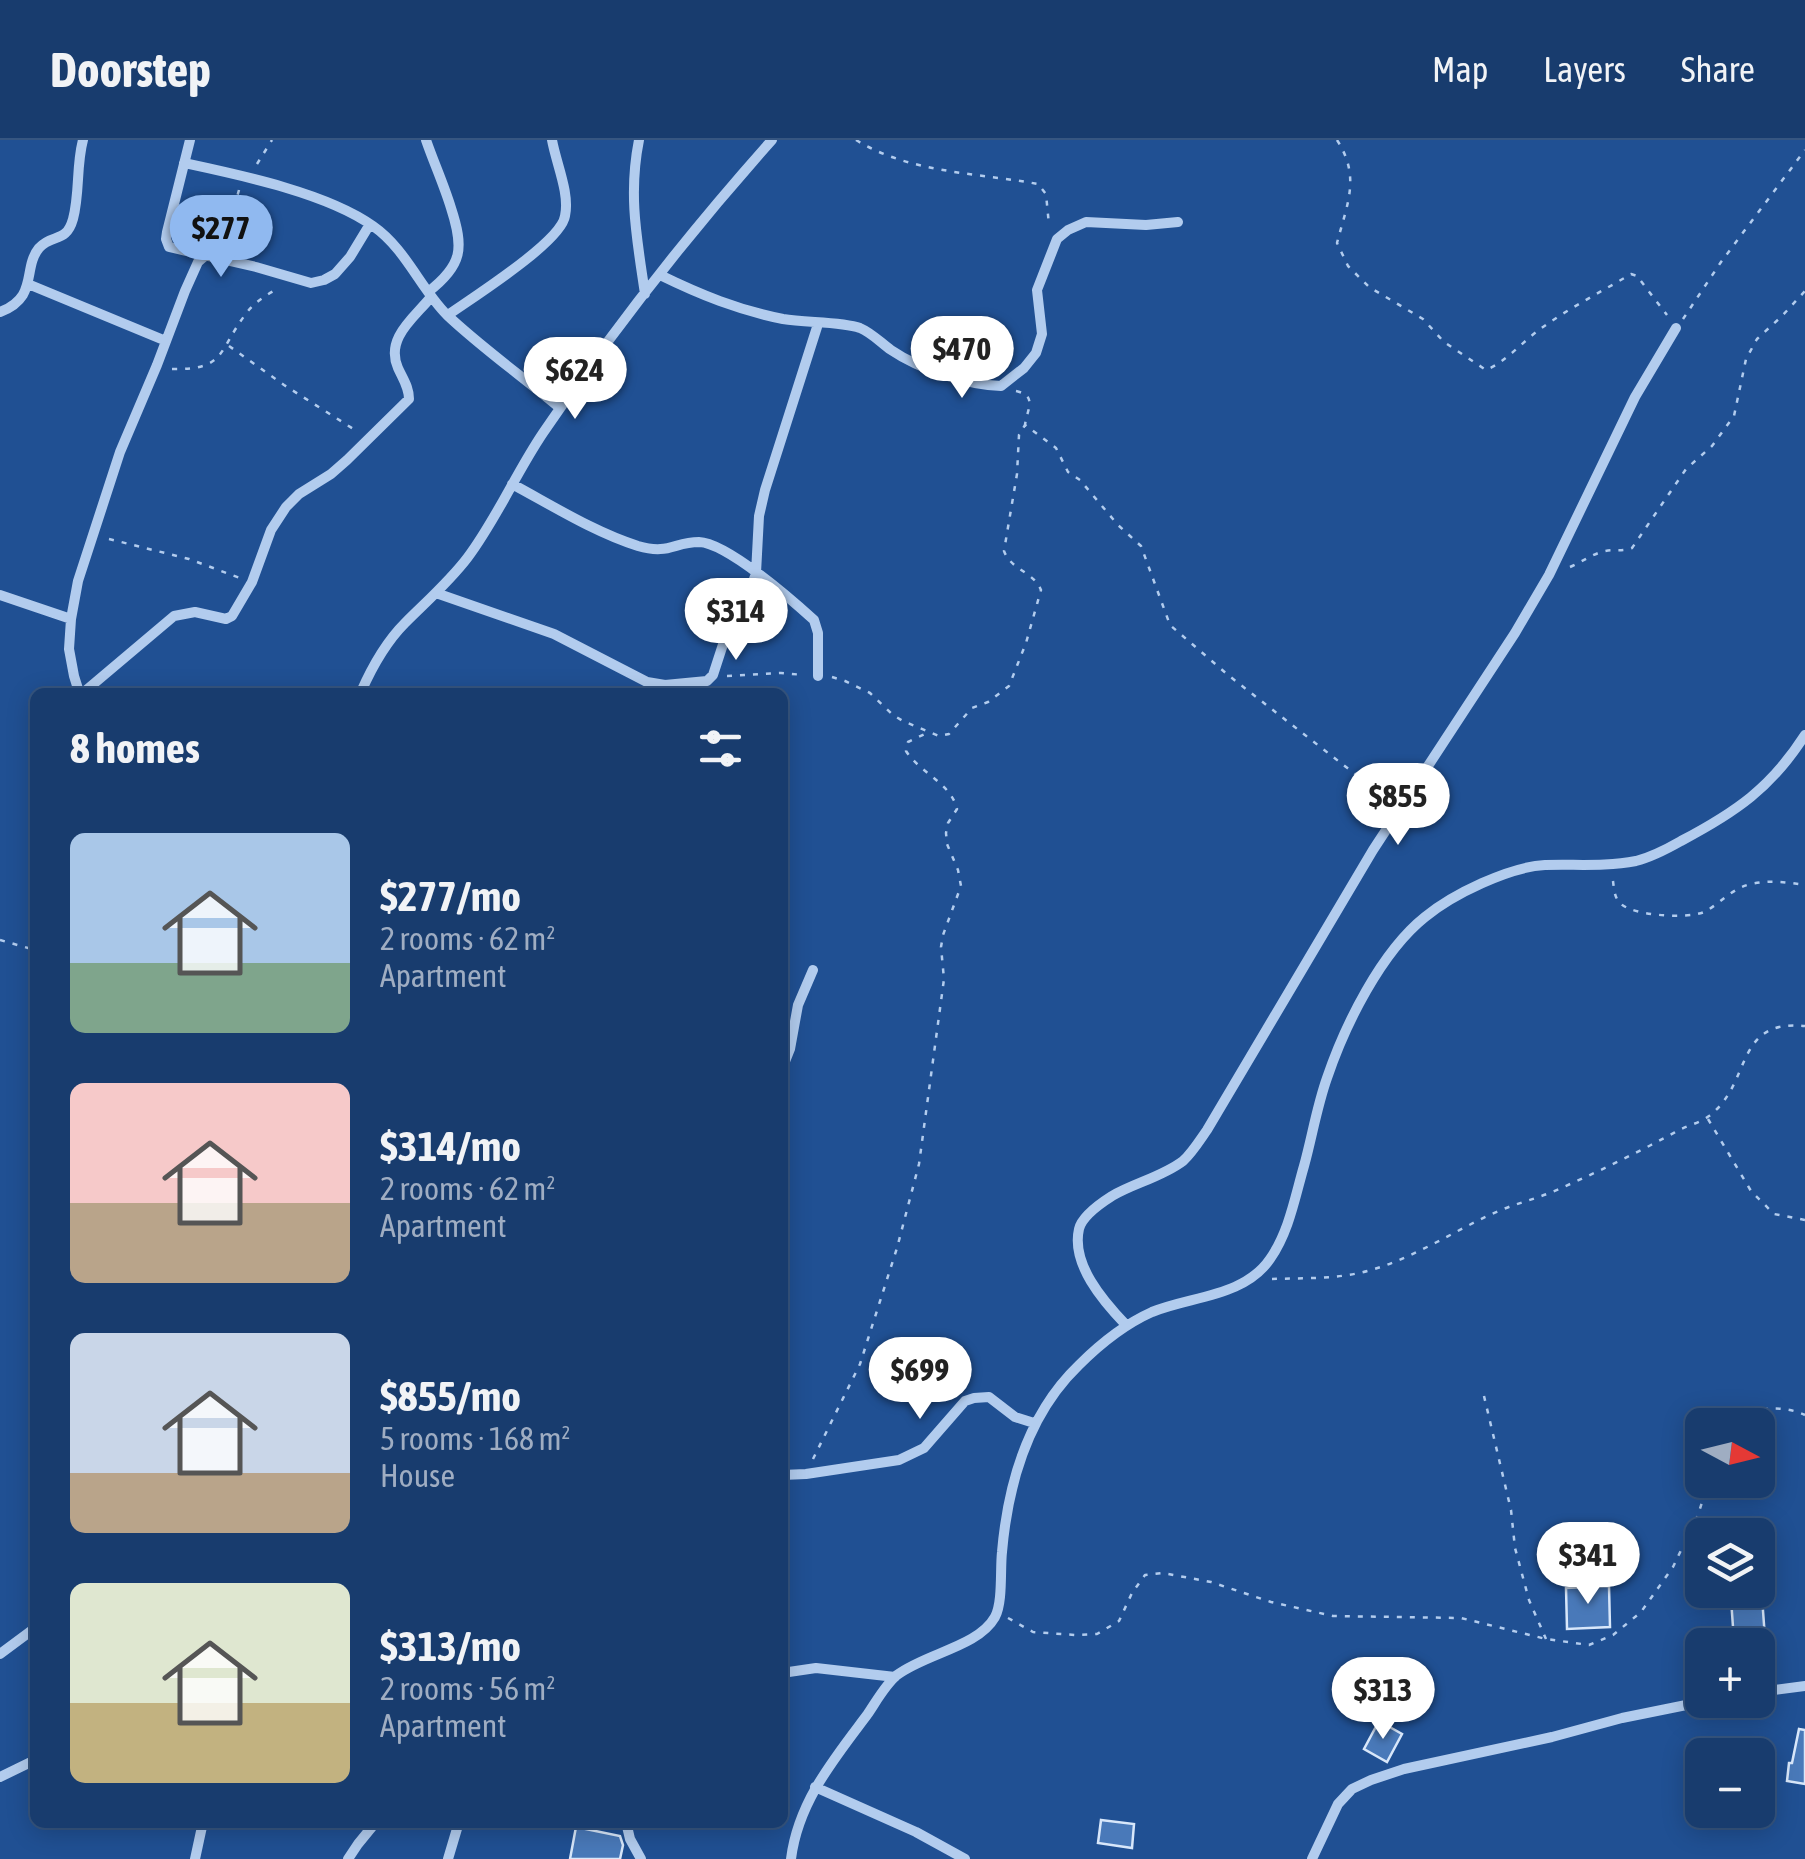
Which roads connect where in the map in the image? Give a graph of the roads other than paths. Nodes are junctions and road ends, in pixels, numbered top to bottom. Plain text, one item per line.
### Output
1 (84, 140) edge
2 (190, 140) edge
3 (426, 140) edge
4 (552, 140) edge
5 (639, 140) edge
6 (772, 140) edge
7 (184, 163) junction
8 (1178, 222) dead end
9 (370, 224) junction
10 (206, 256) junction
11 (660, 275) junction
12 (28, 284) junction
13 (430, 294) junction
14 (645, 294) junction
15 (0, 312) edge
16 (448, 316) junction
17 (818, 324) junction
18 (1676, 328) road end
19 (166, 342) junction
20 (560, 408) junction
21 (512, 484) junction
22 (756, 574) junction
23 (436, 593) junction
24 (0, 595) edge
25 (71, 619) junction
26 (818, 676) road end
27 (79, 688) edge
28 (87, 688) edge
29 (363, 688) edge
30 (1805, 735) edge
31 (813, 970) dead end
32 (788, 1004) edge
33 (798, 1005) junction
34 (788, 1054) edge
35 (1126, 1324) junction
36 (1034, 1424) junction
37 (788, 1475) edge
38 (30, 1632) edge
39 (0, 1654) edge
40 (788, 1672) edge
41 (895, 1677) junction
42 (1805, 1686) edge
43 (1775, 1690) edge
44 (1685, 1706) edge
45 (30, 1763) edge
46 (0, 1778) edge
47 (815, 1787) junction
48 (202, 1828) edge
49 (371, 1828) edge
50 (456, 1828) edge
51 (627, 1828) edge
52 (195, 1859) edge
53 (348, 1859) edge
54 (448, 1859) edge
55 (642, 1859) edge
56 (792, 1859) edge
57 (965, 1859) edge
58 (1312, 1859) edge

1 - 12 street
2 - 7 street
3 - 13 street
4 - 16 street
5 - 14 street
6 - 11 street
7 - 9 street
7 - 10 street
8 - 17 street
9 - 10 street
9 - 13 street
10 - 19 street
11 - 14 street
11 - 17 street
12 - 15 street
12 - 19 street
13 - 16 street
13 - 28 street
14 - 20 street
16 - 20 street
17 - 22 street
18 - 35 street
19 - 25 street
20 - 21 street
21 - 22 street
21 - 23 street
22 - 23 street
22 - 26 street
23 - 29 street
24 - 25 street
25 - 27 street
30 - 35 street
31 - 33 street
32 - 33 street
33 - 34 street
35 - 36 street
36 - 37 street
36 - 41 street
38 - 39 street
40 - 41 street
41 - 47 street
42 - 43 street
44 - 58 street
45 - 46 street
47 - 56 street
47 - 57 street
48 - 52 street
49 - 53 street
50 - 54 street
51 - 55 street

